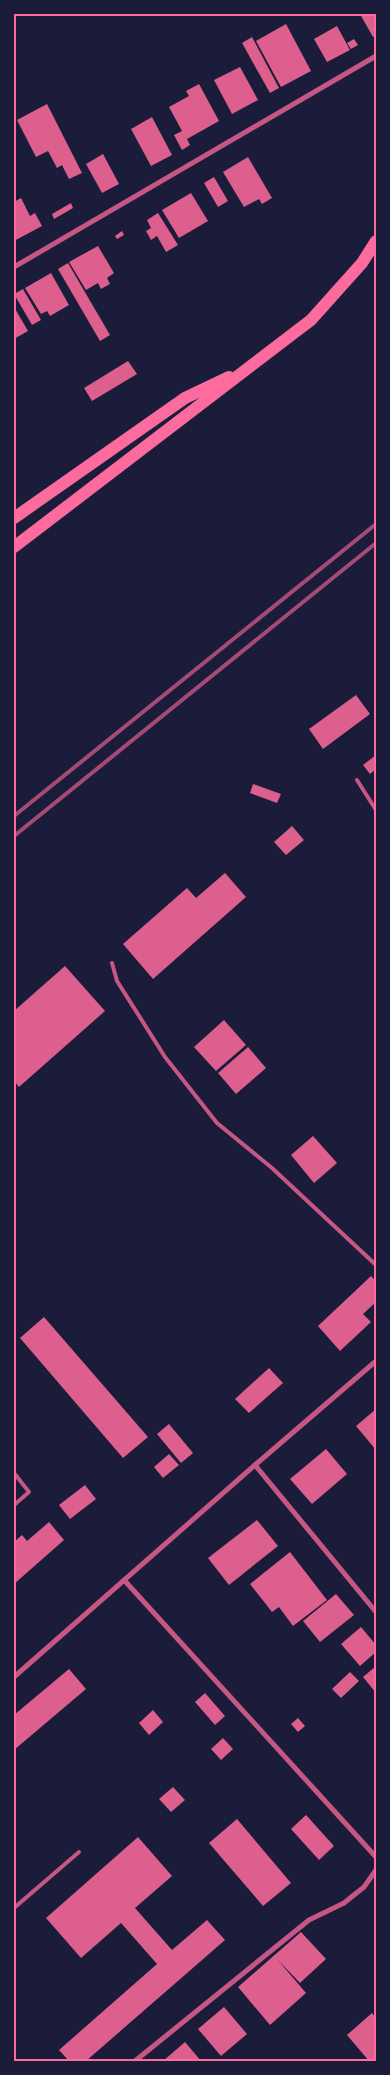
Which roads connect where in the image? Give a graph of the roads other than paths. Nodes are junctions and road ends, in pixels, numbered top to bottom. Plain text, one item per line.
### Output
1 (376, 56) edge
2 (376, 240) edge
3 (14, 267) edge
4 (254, 365) junction
5 (14, 518) edge
6 (14, 547) edge
7 (357, 780) dead end
8 (376, 810) edge
9 (112, 963) dead end
10 (376, 1265) edge
11 (376, 1361) edge
12 (255, 1465) junction
13 (14, 1474) edge
14 (14, 1505) edge
15 (124, 1580) junction
16 (376, 1612) edge
17 (14, 1677) edge
18 (79, 1852) dead end
19 (376, 1857) edge
20 (376, 1870) edge
21 (14, 1908) edge
22 (135, 2061) edge

1 - 3 street
2 - 4 main road
4 - 5 main road
4 - 6 main road
7 - 8 lane
9 - 10 lane
11 - 12 street
12 - 15 street
12 - 16 street
13 - 14 lane
15 - 17 street
15 - 19 street
18 - 21 lane
20 - 22 street

